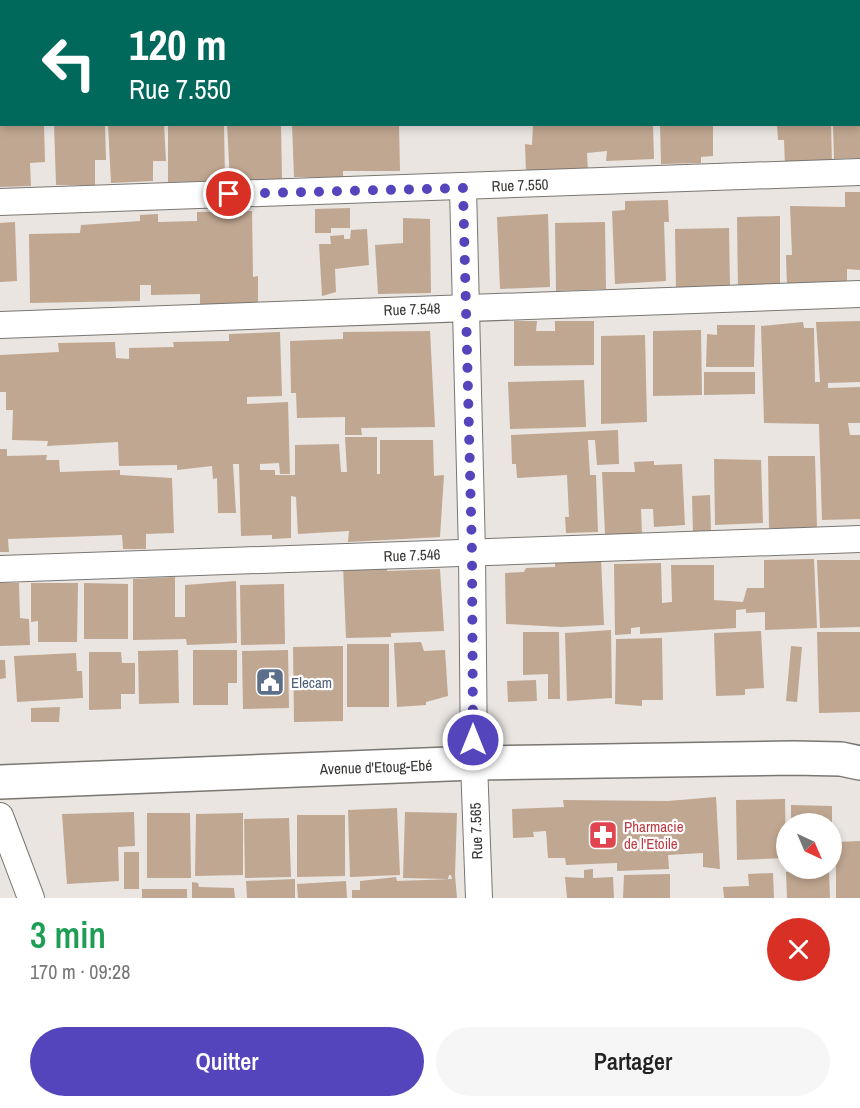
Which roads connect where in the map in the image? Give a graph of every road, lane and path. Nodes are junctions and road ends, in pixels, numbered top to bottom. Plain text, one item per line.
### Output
1 (860, 172) edge
2 (463, 188) junction
3 (0, 202) edge
4 (860, 294) edge
5 (466, 308) junction
6 (0, 324) edge
7 (860, 539) edge
8 (472, 553) junction
9 (0, 570) edge
10 (474, 763) junction
11 (860, 763) edge
12 (0, 782) edge
13 (0, 816) edge
14 (31, 898) edge
15 (479, 898) edge

1 - 2 street, Rue 7.550
2 - 3 street, Rue 7.550
2 - 5 street, Rue 7.565
4 - 5 street, Rue 7.548
5 - 6 street, Rue 7.548
5 - 8 street, Rue 7.565
7 - 8 street, Rue 7.546
8 - 9 street, Rue 7.546
8 - 10 street, Rue 7.565
10 - 11 main road, Avenue d'Etoug-Ebé
10 - 12 main road, Avenue d'Etoug-Ebé
10 - 15 street, Rue 7.565
13 - 14 street

